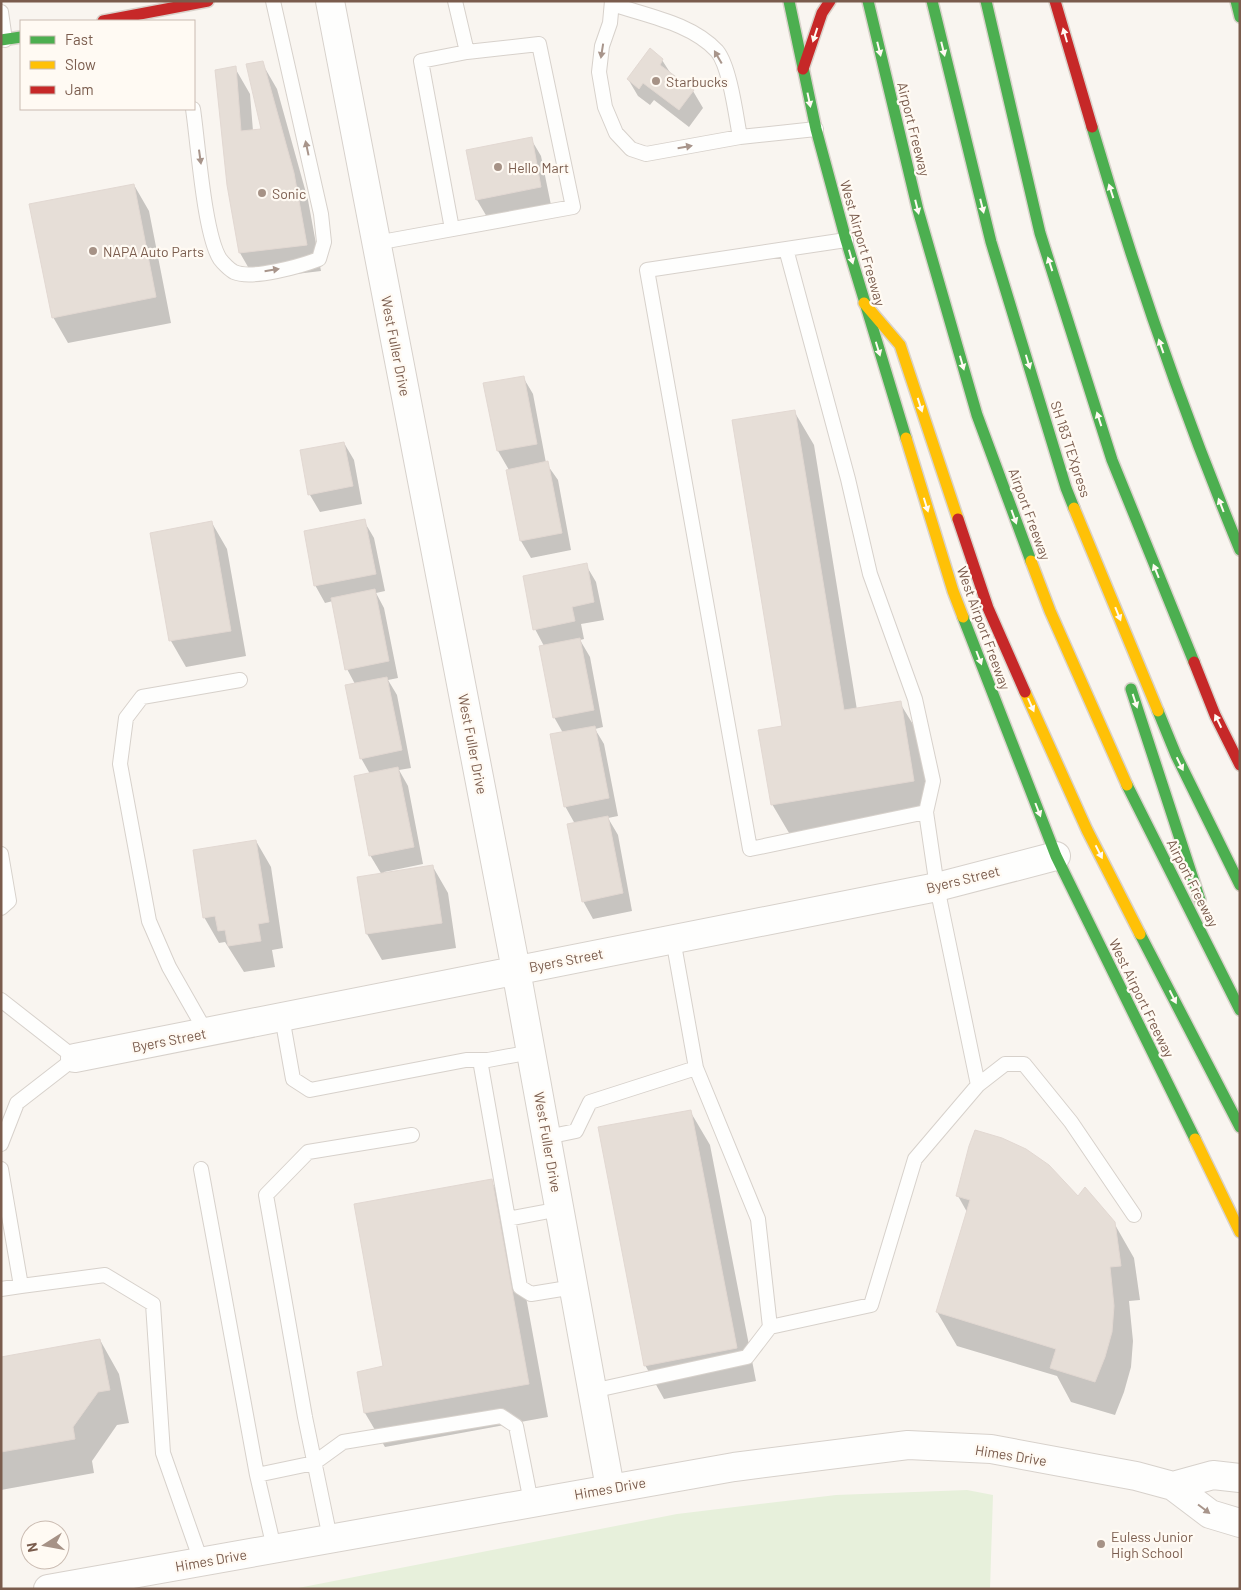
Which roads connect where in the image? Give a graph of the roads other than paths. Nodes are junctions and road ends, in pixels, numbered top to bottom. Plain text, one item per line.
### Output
1 (208, 1) edge
2 (273, 1) edge
3 (330, 1) edge
4 (455, 1) edge
5 (789, 1) edge
6 (830, 1) edge
7 (868, 1) edge
8 (932, 1) edge
9 (986, 1) edge
10 (1055, 1) edge
11 (1236, 1) edge
12 (612, 2) edge
13 (144, 7) edge
14 (179, 7) junction
15 (1, 12) edge
16 (1240, 17) edge
17 (106, 20) edge
18 (181, 20) edge
19 (20, 37) edge
20 (3, 40) edge
21 (467, 52) junction
22 (803, 71) junction
23 (193, 110) edge
24 (816, 129) junction
25 (740, 137) junction
26 (452, 229) junction
27 (846, 240) junction
28 (376, 243) junction
29 (786, 249) junction
30 (864, 303) junction
31 (1066, 488) junction
32 (1240, 550) edge
33 (1115, 638) dead end
34 (1127, 676) dead end
35 (240, 680) dead end
36 (1240, 765) edge
37 (926, 812) junction
38 (1, 854) edge
39 (1056, 856) junction
40 (1240, 885) edge
41 (937, 887) junction
42 (1, 908) edge
43 (673, 939) junction
44 (516, 970) junction
45 (1227, 986) junction
46 (1, 1000) edge
47 (1240, 1010) edge
48 (282, 1017) junction
49 (206, 1032) junction
50 (531, 1052) junction
51 (75, 1058) junction
52 (480, 1060) junction
53 (696, 1068) junction
54 (978, 1085) junction
55 (1240, 1127) edge
56 (412, 1134) dead end
57 (547, 1137) junction
58 (1, 1144) edge
59 (1, 1169) edge
60 (201, 1169) dead end
61 (560, 1209) junction
62 (1134, 1215) dead end
63 (508, 1219) junction
64 (1240, 1232) edge
65 (21, 1286) junction
66 (574, 1287) junction
67 (1, 1289) edge
68 (770, 1327) junction
69 (592, 1391) junction
70 (314, 1463) junction
71 (257, 1475) junction
72 (1240, 1478) edge
73 (1173, 1486) junction
74 (610, 1488) junction
75 (532, 1502) junction
76 (1240, 1522) edge
77 (330, 1538) junction
78 (274, 1548) junction
79 (201, 1561) junction
80 (48, 1589) edge

1 - 14 main road
23 -> 2 lane
3 - 28 street, West Fuller Drive
4 - 21 lane
5 - 22 main road, West Airport Freeway
6 -> 22 main road
7 -> 45 main road, Airport Freeway
8 -> 31 main road, SH 183 TEXpress
36 -> 9 main road
32 -> 10 main road
11 - 16 main road
25 -> 12 lane
12 -> 25 lane
13 - 14 main road
13 - 17 main road
14 - 18 lane
15 - 20 lane
19 - 20 main road
21 - 26 lane
21 - 26 lane
22 -> 24 main road, West Airport Freeway
24 - 25 lane
24 - 27 main road, West Airport Freeway
26 - 28 lane
27 - 29 lane
27 -> 30 main road, West Airport Freeway
28 - 44 street, West Fuller Drive
29 - 37 lane
29 - 37 lane
30 -> 39 main road, West Airport Freeway
30 -> 55 main road
31 - 33 main road
31 -> 40 main road, SH 183 TEXpress
34 -> 45 main road
35 - 49 lane
37 - 41 lane
38 - 42 lane
39 - 41 street, Byers Street
39 - 64 main road, West Airport Freeway
41 - 43 street, Byers Street
41 - 54 lane
43 - 44 street, Byers Street
43 - 53 lane
44 - 48 street, Byers Street
44 - 50 street, West Fuller Drive
45 - 47 main road, Airport Freeway
46 - 51 lane
48 - 49 street, Byers Street
48 - 52 lane
49 - 51 street, Byers Street
50 - 52 lane
50 - 57 street, West Fuller Drive
51 - 58 lane
52 - 63 lane
53 - 57 lane
53 - 68 lane
54 - 62 lane
54 - 68 lane
56 - 70 lane
57 - 61 street, West Fuller Drive
59 - 65 lane
60 - 71 lane
61 - 63 lane
61 - 66 street, West Fuller Drive
63 - 66 lane
65 - 67 lane
65 - 79 lane
66 - 69 street, West Fuller Drive
68 - 69 lane
69 - 74 street, West Fuller Drive
70 - 71 lane
70 - 75 lane
70 - 77 lane
71 - 78 lane
72 - 73 street
73 - 74 street, Himes Drive
73 -> 76 street, Himes Drive
74 - 75 street, Himes Drive
75 - 77 street, Himes Drive
77 - 78 street, Himes Drive
78 - 79 street, Himes Drive
79 - 80 street, Himes Drive

